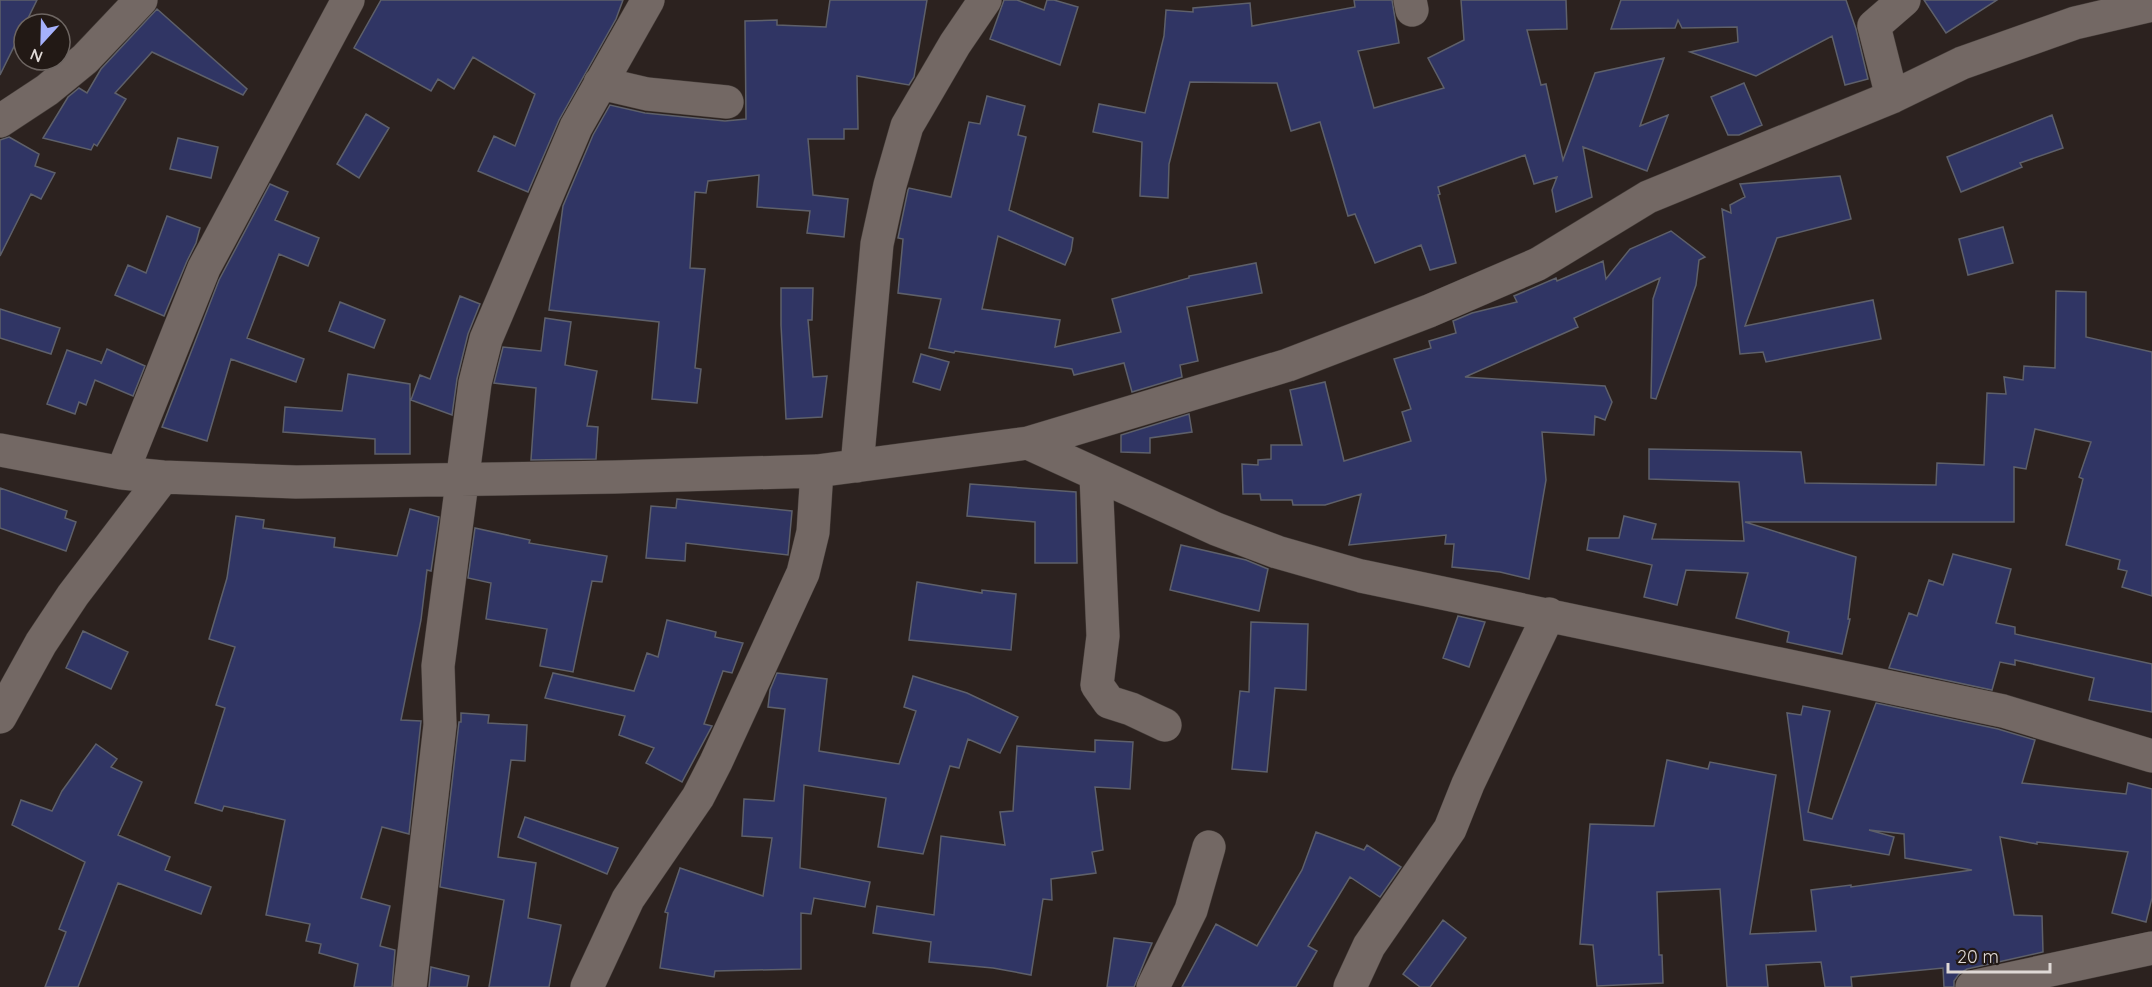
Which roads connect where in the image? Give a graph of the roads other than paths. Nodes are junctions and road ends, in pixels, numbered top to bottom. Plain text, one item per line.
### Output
1 (141, 0) edge
2 (348, 0) edge
3 (648, 0) edge
4 (985, 0) edge
5 (1904, 0) edge
6 (2152, 5) edge
7 (600, 83) junction
8 (1892, 96) junction
9 (727, 102) dead end
10 (0, 121) edge
11 (1028, 443) junction
12 (0, 450) edge
13 (857, 466) junction
14 (817, 471) junction
15 (122, 473) junction
16 (1096, 476) junction
17 (163, 477) junction
18 (461, 479) junction
19 (1549, 614) junction
20 (0, 717) edge
21 (1164, 725) dead end
22 (2152, 756) edge
23 (1209, 847) dead end
24 (2152, 948) edge
25 (410, 987) edge
26 (587, 987) edge
27 (1153, 987) edge
28 (1350, 987) edge
29 (1972, 987) edge

1 - 10 street
2 - 15 street
3 - 7 street
4 - 13 street
5 - 8 street
6 - 8 street
7 - 9 street
7 - 18 street
8 - 11 street
11 - 13 street
11 - 16 street
12 - 15 street
13 - 14 street
14 - 18 street
14 - 26 street
15 - 17 street
16 - 19 street
16 - 21 street
17 - 18 street
17 - 20 street
18 - 25 street
19 - 22 street
19 - 28 street
23 - 27 street
24 - 29 street

